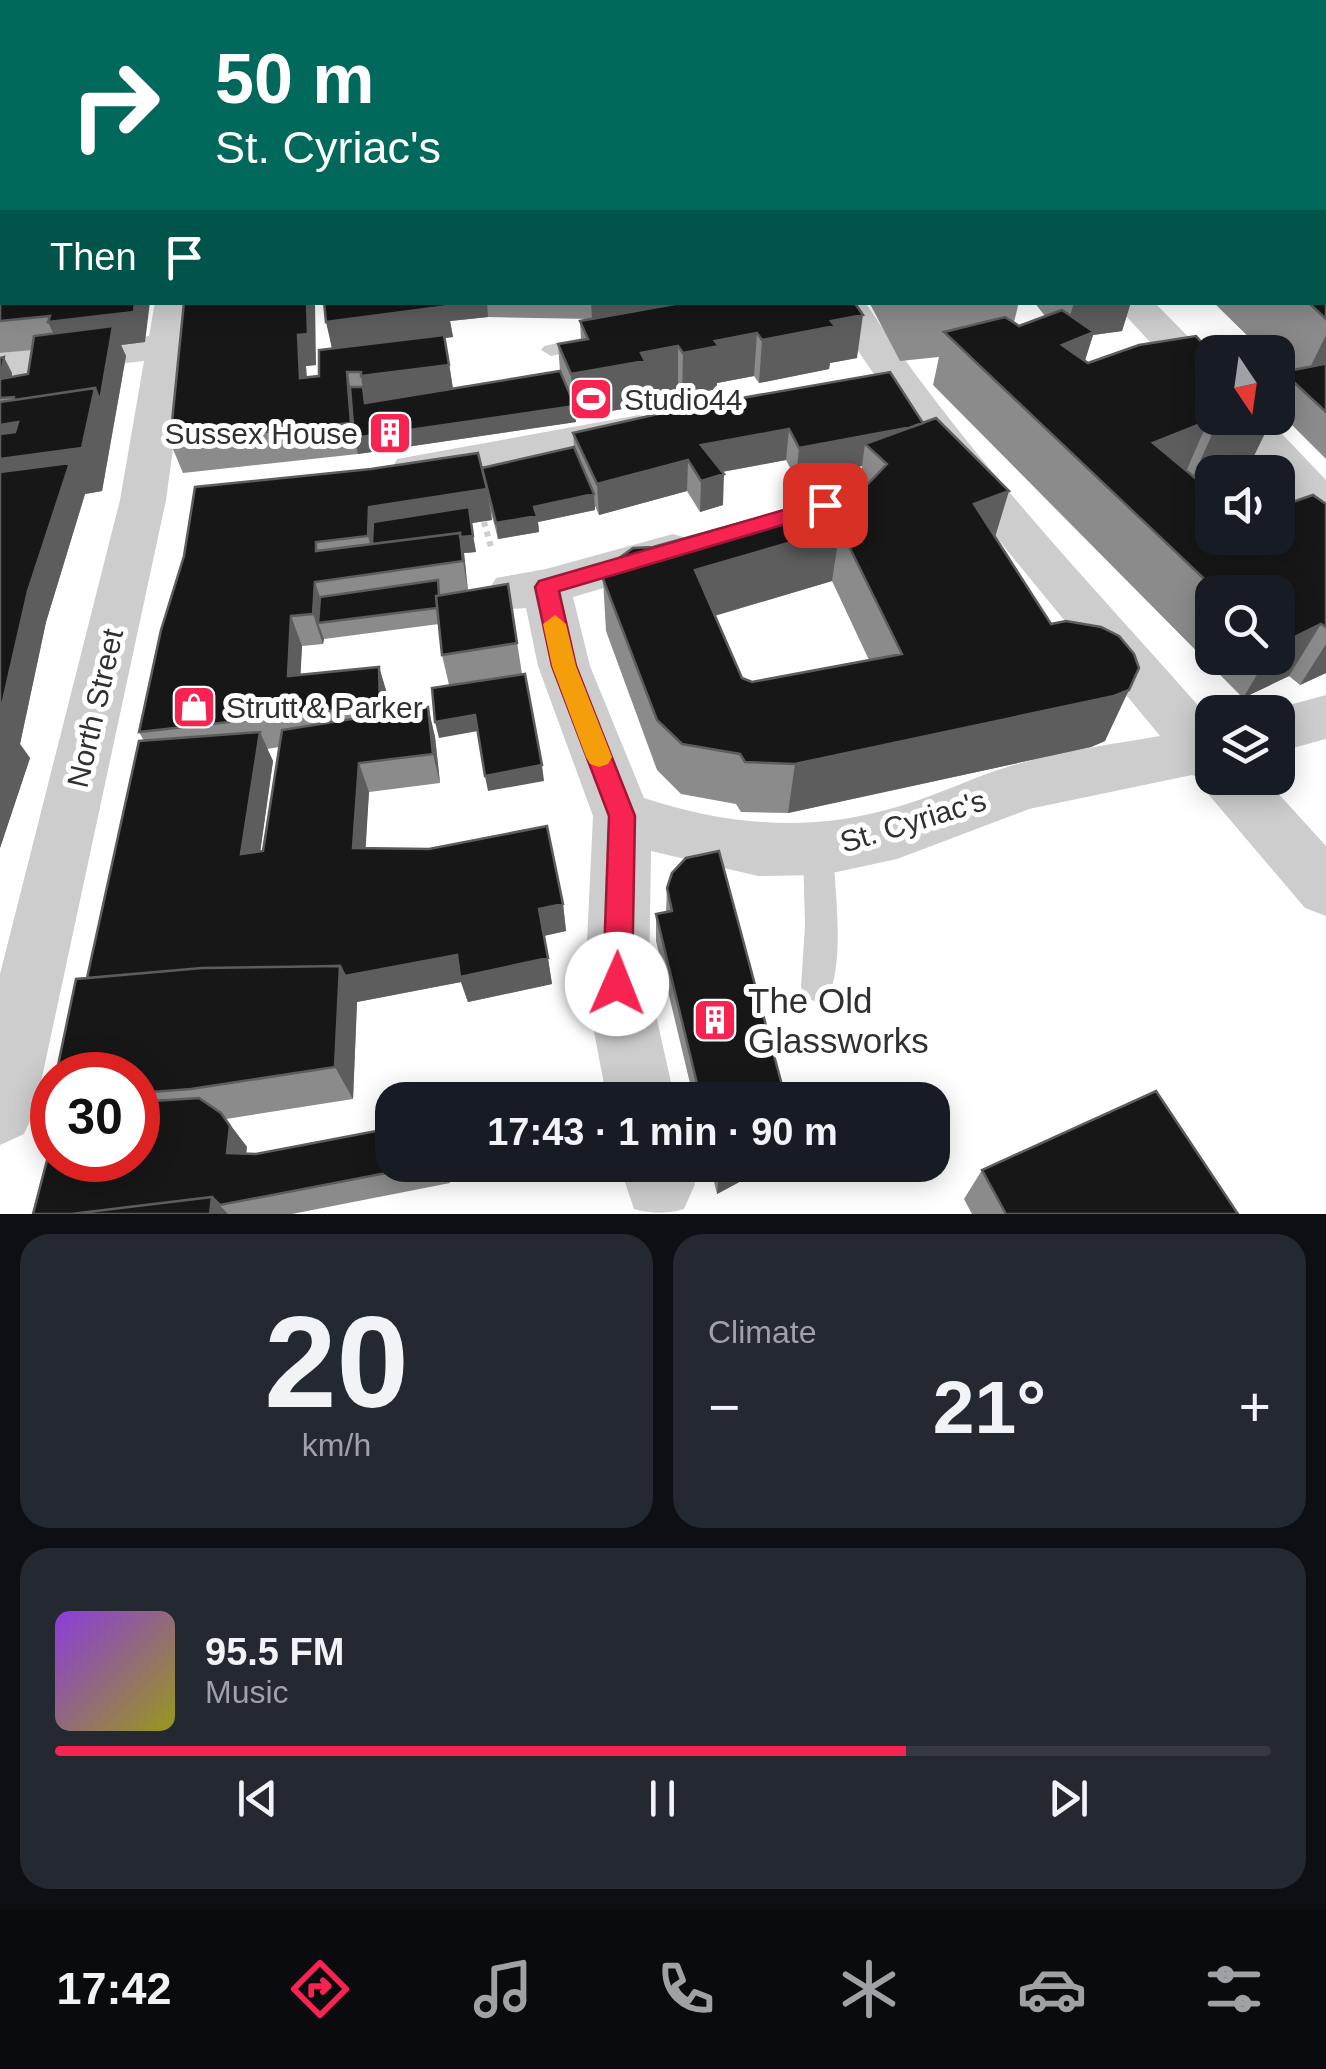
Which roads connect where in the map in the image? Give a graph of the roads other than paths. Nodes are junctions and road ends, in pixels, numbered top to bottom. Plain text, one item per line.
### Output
1 (846, 305) edge
2 (1135, 305) edge
3 (171, 324) edge
4 (607, 339) edge
5 (551, 350) dead end
6 (0, 366) edge
7 (1195, 367) edge
8 (680, 420) edge
9 (1259, 435) edge
10 (372, 475) edge
11 (1326, 508) edge
12 (713, 538) edge
13 (546, 587) junction
14 (464, 598) edge
15 (1326, 717) edge
16 (1295, 725) edge
17 (1195, 735) edge
18 (1195, 761) edge
19 (1246, 795) edge
20 (622, 816) junction
21 (818, 850) junction
22 (1326, 889) edge
23 (817, 986) dead end
24 (9, 1040) edge
25 (638, 1082) edge
26 (0, 1110) edge

1 - 17 street
2 - 7 street
3 - 6 street
3 - 24 street, North Street
4 - 5 lane
8 - 10 street
9 - 11 street
12 - 13 street
13 - 14 street
13 - 20 street
15 - 16 street
18 - 21 street, St. Cyriac's
19 - 22 street
20 - 21 street, St. Cyriac's
20 - 25 street
21 - 23 lane
24 - 26 street, North Street

